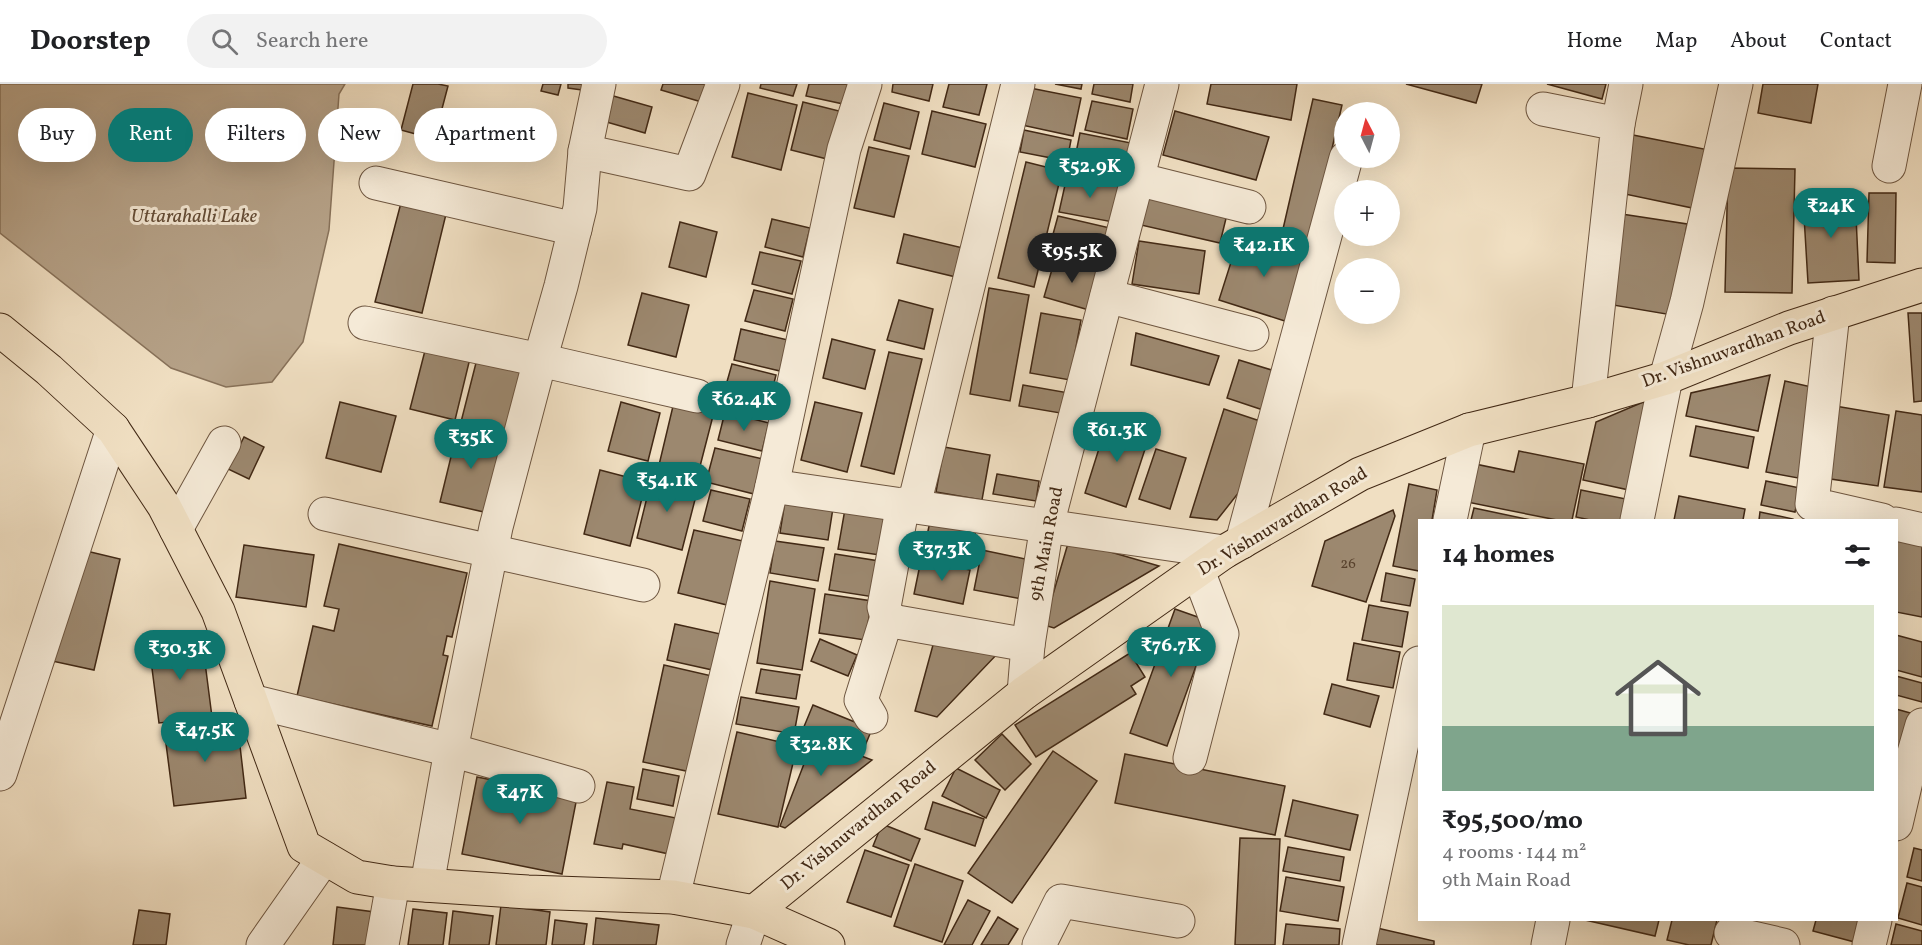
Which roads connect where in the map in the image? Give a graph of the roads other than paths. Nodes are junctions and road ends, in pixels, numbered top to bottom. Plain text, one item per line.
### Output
1 (598, 84) edge
2 (723, 84) edge
3 (865, 84) edge
4 (1018, 84) edge
5 (1162, 84) edge
6 (1626, 84) edge
7 (1736, 84) edge
8 (1905, 84) edge
9 (1543, 109) dead end
10 (1618, 124) junction
11 (585, 151) junction
12 (1889, 166) dead end
13 (1343, 168) edge
14 (1137, 179) junction
15 (376, 183) dead end
16 (1249, 207) dead end
17 (575, 229) junction
18 (1922, 285) edge
19 (1107, 296) junction
20 (1833, 314) junction
21 (365, 323) dead end
22 (0, 331) edge
23 (1252, 334) dead end
24 (540, 360) junction
25 (1666, 378) junction
26 (697, 396) dead end
27 (1588, 401) junction
28 (113, 429) junction
29 (1469, 430) junction
30 (224, 443) dead end
31 (772, 486) junction
32 (908, 505) junction
33 (325, 514) dead end
34 (1450, 519) edge
35 (1636, 519) edge
36 (1878, 519) edge
37 (1898, 524) edge
38 (1047, 525) junction
39 (176, 529) junction
40 (1922, 530) edge
41 (1233, 547) junction
42 (491, 552) junction
43 (1198, 572) junction
44 (643, 585) dead end
45 (887, 618) junction
46 (1028, 645) junction
47 (1418, 668) edge
48 (1024, 693) junction
49 (250, 701) junction
50 (871, 717) dead end
51 (1922, 725) edge
52 (451, 750) junction
53 (1190, 758) dead end
54 (0, 774) edge
55 (578, 786) dead end
56 (1898, 815) edge
57 (324, 858) junction
58 (393, 883) junction
59 (427, 885) junction
60 (673, 897) junction
61 (754, 912) junction
62 (1178, 921) dead end
63 (1553, 921) edge
64 (1875, 921) edge
65 (1731, 932) edge
66 (263, 945) edge
67 (382, 945) edge
68 (743, 945) edge
69 (828, 945) edge
70 (1039, 945) edge
71 (1359, 945) edge
72 (1548, 945) edge
73 (1784, 945) edge
74 (1869, 945) edge

1 - 11 street
2 - 11 street
3 - 31 street
4 - 32 street
5 - 14 street, 9th Main Road
6 - 10 street
7 - 25 street
8 - 12 street
9 - 10 street
10 - 27 street
11 - 17 street
13 - 41 street
14 - 16 street
14 - 19 street, 9th Main Road
15 - 17 street
17 - 24 street
18 - 20 main road, Dr. Vishnuvardhan Road
19 - 23 street
19 - 38 street, 9th Main Road
20 - 25 main road, Dr. Vishnuvardhan Road
20 - 36 street
21 - 24 street
22 - 28 main road
24 - 26 street
24 - 42 street
25 - 27 main road, Dr. Vishnuvardhan Road
25 - 35 street
27 - 29 main road, Dr. Vishnuvardhan Road
28 - 39 main road
28 - 54 street
29 - 34 street
29 - 41 main road, Dr. Vishnuvardhan Road
30 - 39 street
31 - 32 street
31 - 60 street
32 - 38 street
32 - 45 street
33 - 42 street
37 - 40 street
38 - 41 street
38 - 46 street, 9th Main Road
39 - 49 main road
41 - 43 main road, Dr. Vishnuvardhan Road
42 - 44 street
42 - 52 street
43 - 48 main road, Dr. Vishnuvardhan Road
43 - 53 street
45 - 46 street
45 - 50 street
46 - 48 street, 9th Main Road
47 - 71 street
48 - 61 main road, Dr. Vishnuvardhan Road
49 - 52 street
49 - 57 main road
51 - 56 street
52 - 55 street
52 - 59 street
57 - 58 main road
57 - 66 street
58 - 59 main road
58 - 67 street
59 - 60 main road
60 - 61 main road
61 - 68 street
61 - 69 main road
62 - 70 street
63 - 72 street
64 - 74 street
65 - 73 street

